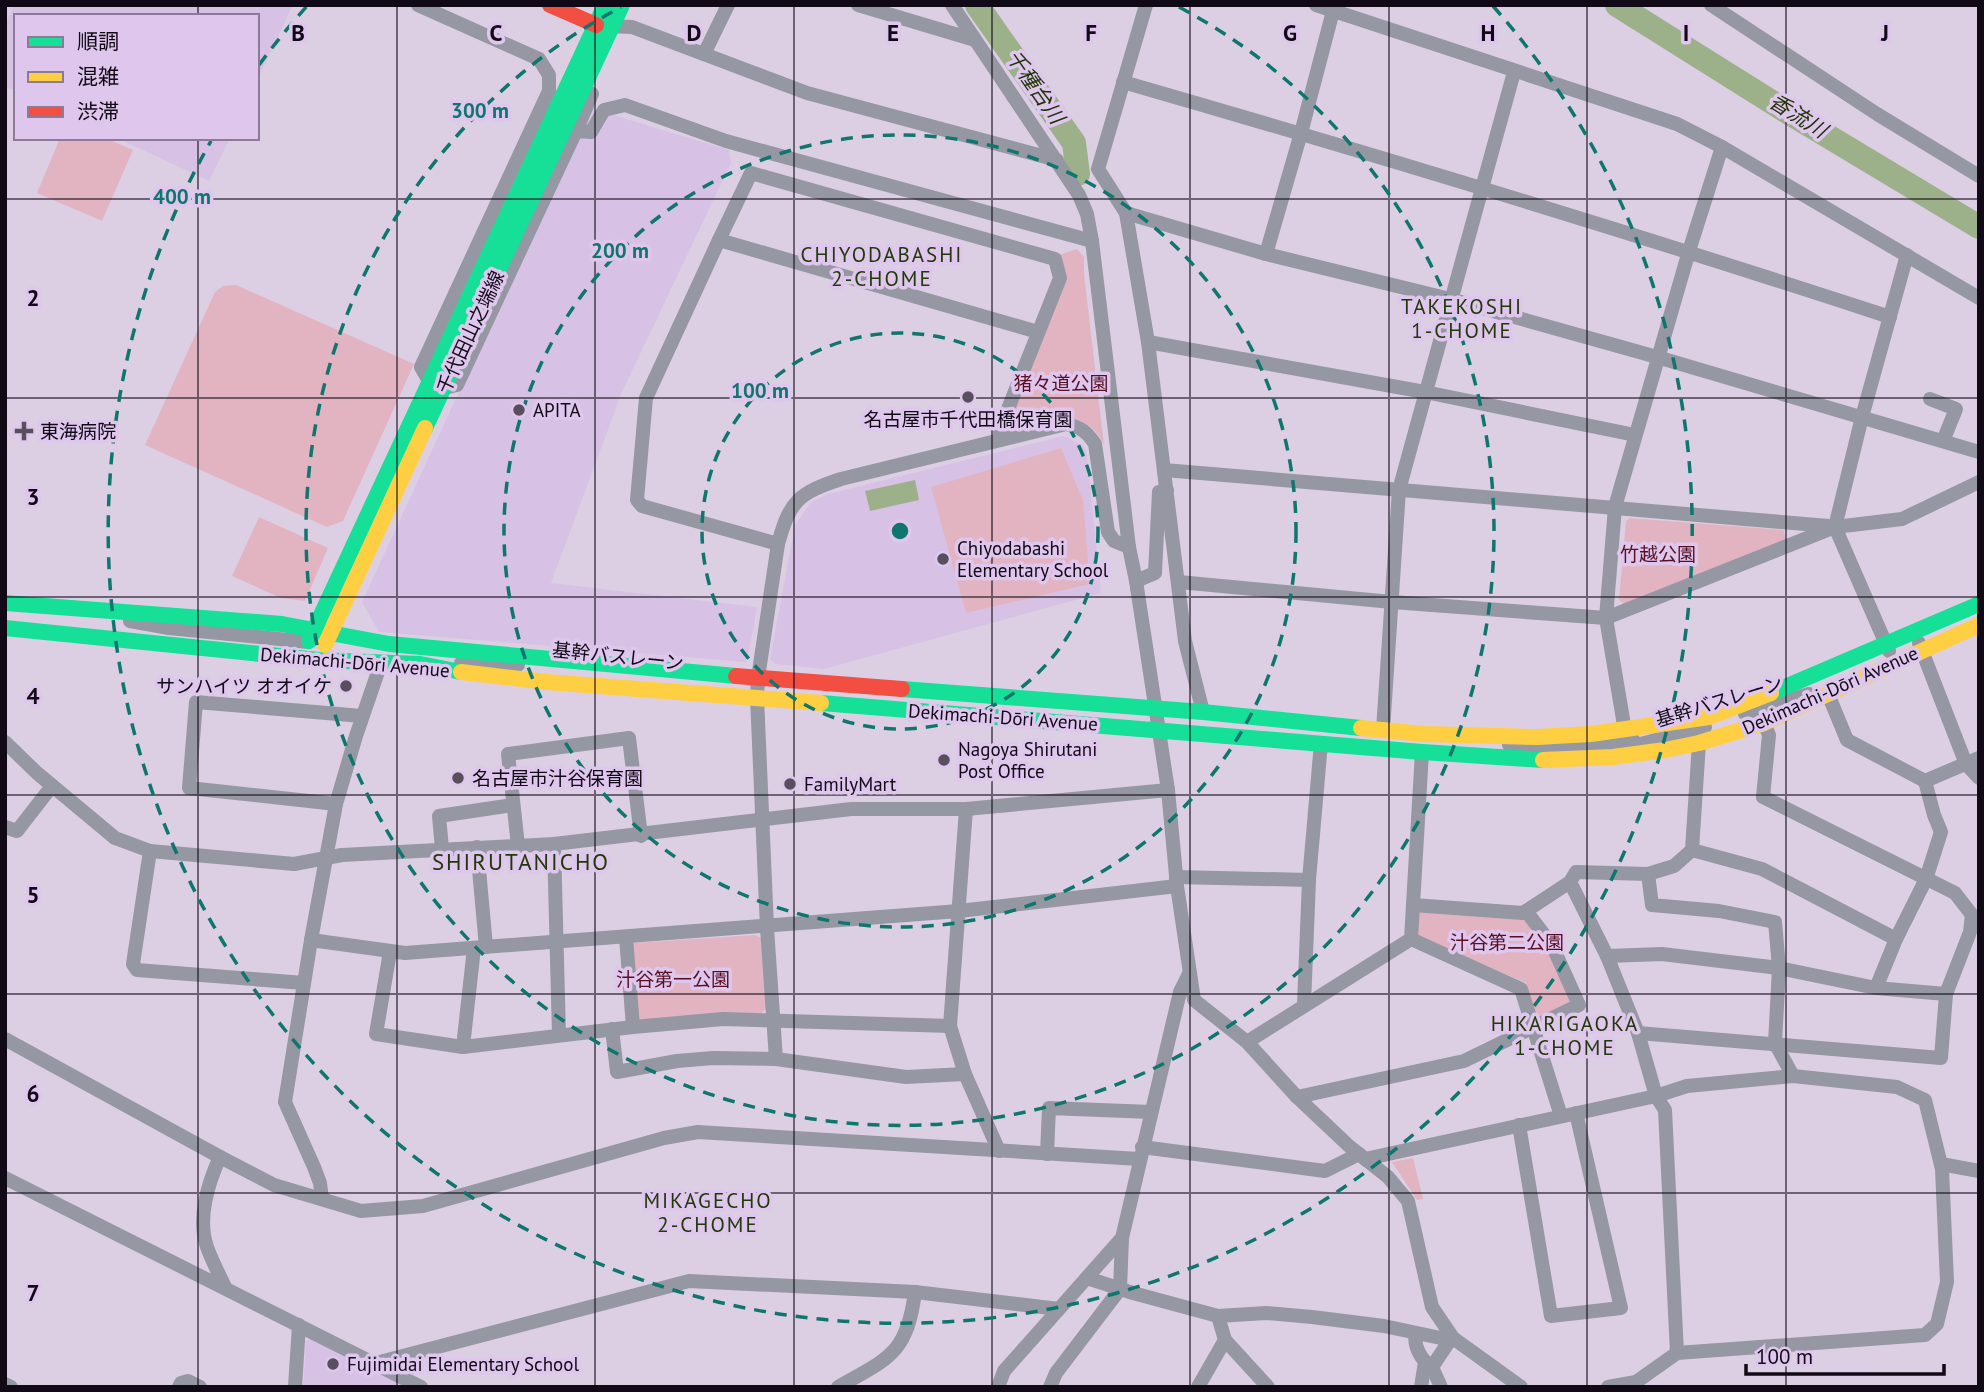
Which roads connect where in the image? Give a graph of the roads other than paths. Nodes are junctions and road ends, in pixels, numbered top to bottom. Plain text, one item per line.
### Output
1 (418, 5) edge
2 (550, 5) edge
3 (605, 5) edge
4 (622, 5) edge
5 (728, 5) edge
6 (858, 5) edge
7 (952, 5) edge
8 (1146, 5) edge
9 (1316, 5) edge
10 (1711, 5) edge
11 (1333, 11) junction
12 (604, 26) junction
13 (975, 40) junction
14 (704, 54) junction
15 (1514, 72) junction
16 (549, 75) junction
17 (1124, 82) junction
18 (576, 131) junction
19 (1301, 133) junction
20 (1722, 147) junction
21 (1057, 160) junction
22 (1979, 176) edge
23 (1481, 187) junction
24 (1126, 213) junction
25 (719, 240) junction
26 (1093, 241) junction
27 (1689, 251) junction
28 (1266, 254) junction
29 (1908, 255) junction
30 (1979, 298) edge
31 (1450, 299) junction
32 (1890, 317) junction
33 (1038, 332) junction
34 (1148, 342) junction
35 (1657, 357) junction
36 (436, 384) junction
37 (1425, 392) junction
38 (1930, 399) dead end
39 (1862, 417) junction
40 (1635, 435) junction
41 (1000, 440) junction
42 (1943, 441) junction
43 (1979, 453) edge
44 (1164, 470) junction
45 (1979, 482) edge
46 (1399, 490) junction
47 (1167, 491) junction
48 (1615, 508) junction
49 (1835, 527) junction
50 (778, 544) junction
51 (1123, 545) junction
52 (1136, 581) junction
53 (1179, 582) junction
54 (1391, 602) junction
55 (5, 603) edge
56 (1979, 604) edge
57 (1605, 618) junction
58 (1979, 625) edge
59 (5, 628) edge
60 (1914, 632) junction
61 (328, 638) junction
62 (307, 643) junction
63 (1886, 643) junction
64 (1922, 650) junction
65 (319, 660) junction
66 (1894, 662) junction
67 (381, 663) junction
68 (1870, 674) junction
69 (758, 690) junction
70 (1828, 694) junction
71 (1156, 710) junction
72 (1203, 712) junction
73 (362, 716) junction
74 (1764, 723) junction
75 (1699, 726) junction
76 (1159, 729) junction
77 (1383, 730) junction
78 (5, 743) edge
79 (1321, 743) junction
80 (1628, 744) junction
81 (1422, 752) junction
82 (1973, 761) edge
83 (1979, 778) edge
84 (1925, 781) junction
85 (52, 786) junction
86 (1168, 790) junction
87 (336, 804) junction
88 (513, 805) junction
89 (966, 809) junction
90 (762, 821) junction
91 (5, 827) edge
92 (641, 836) junction
93 (554, 844) junction
94 (518, 846) junction
95 (477, 847) junction
96 (442, 849) junction
97 (150, 850) junction
98 (1692, 850) junction
99 (325, 859) junction
100 (1648, 874) junction
101 (1926, 879) junction
102 (1309, 880) junction
103 (1177, 882) junction
104 (1570, 882) junction
105 (1413, 905) junction
106 (1526, 911) junction
107 (959, 912) junction
108 (1975, 920) edge
109 (767, 928) junction
110 (626, 937) junction
111 (1411, 939) junction
112 (1896, 939) junction
113 (311, 940) junction
114 (557, 941) junction
115 (480, 948) junction
116 (390, 952) junction
117 (1607, 956) junction
118 (1779, 968) junction
119 (1189, 974) junction
120 (304, 982) junction
121 (1876, 988) junction
122 (1946, 994) junction
123 (1304, 1004) junction
124 (772, 1020) junction
125 (950, 1026) junction
126 (633, 1027) junction
127 (1532, 1028) junction
128 (612, 1029) junction
129 (1637, 1033) junction
130 (559, 1035) junction
131 (5, 1039) edge
132 (1247, 1042) junction
133 (1775, 1043) junction
134 (463, 1046) junction
135 (776, 1059) junction
136 (965, 1074) junction
137 (1793, 1076) junction
138 (1656, 1096) junction
139 (1297, 1097) junction
140 (1151, 1112) junction
141 (1576, 1113) junction
142 (1561, 1116) junction
143 (1519, 1125) junction
144 (999, 1152) junction
145 (1141, 1153) junction
146 (1047, 1154) junction
147 (220, 1157) junction
148 (1362, 1157) junction
149 (1941, 1164) junction
150 (1979, 1171) edge
151 (5, 1178) edge
152 (322, 1199) junction
153 (1122, 1238) junction
154 (1087, 1278) junction
155 (225, 1287) junction
156 (1120, 1289) junction
157 (915, 1292) junction
158 (1059, 1309) junction
159 (1218, 1316) junction
160 (299, 1325) junction
161 (1416, 1333) junction
162 (1452, 1339) junction
163 (1225, 1340) junction
164 (1677, 1353) junction
165 (376, 1363) junction
166 (1428, 1365) junction
167 (5, 1384) edge
168 (11, 1387) edge
169 (179, 1387) edge
170 (200, 1387) edge
171 (295, 1387) edge
172 (421, 1387) edge
173 (838, 1387) edge
174 (998, 1387) edge
175 (1051, 1387) edge
176 (1198, 1387) edge
177 (1268, 1387) edge
178 (1421, 1387) edge
179 (1441, 1387) edge
180 (1521, 1387) edge
181 (1608, 1387) edge

1 - 16 street
2 - 12 main road
3 - 12 main road, 千代田山之端線
4 - 12 main road, 千代田山之端線
5 - 14 street
6 - 13 street
7 - 13 street
8 - 17 street
9 - 11 street
10 - 22 street
11 - 15 street
11 - 19 street
12 - 14 street
12 - 36 main road, 千代田山之端線
13 - 21 street
14 - 21 street
15 - 20 street
15 - 23 street
16 - 18 street
16 - 36 street
17 - 19 street
17 - 24 street
18 - 26 street
18 - 36 street
19 - 23 street
19 - 28 street
20 - 27 street
20 - 29 street
21 - 26 street
23 - 27 street
23 - 31 street
24 - 28 street
24 - 34 street
25 - 33 street
25 - 33 street
25 - 50 street
26 - 51 street
27 - 32 street
27 - 35 street
28 - 31 street
29 - 30 street
29 - 32 street
31 - 35 street
31 - 37 street
32 - 39 street
33 - 41 street
34 - 37 street
34 - 44 street
35 - 39 street
35 - 40 street
36 - 61 main road, 千代田山之端線
36 - 62 main road, 千代田山之端線
37 - 40 street
37 - 46 street
38 - 42 street
39 - 42 street
39 - 49 street
40 - 48 street
41 - 50 street
41 - 51 street
42 - 43 street
44 - 46 street
44 - 47 street
45 - 49 street
46 - 48 street
46 - 54 street
47 - 52 street
47 - 53 street
48 - 49 street
48 - 57 street
49 - 57 street
49 - 63 street
50 - 69 street
51 - 52 street
52 - 71 street
53 - 54 street
53 - 72 street
54 - 57 street
54 - 77 street
55 - 62 main road, Dekimachi-Dōri Avenue
56 - 60 main road, Dekimachi-Dōri Avenue
57 - 80 street
58 - 64 main road, Dekimachi-Dōri Avenue
59 - 62 main road, Dekimachi-Dōri Avenue
60 - 63 main road, Dekimachi-Dōri Avenue
60 - 64 street
61 - 62 main road, Dekimachi-Dōri Avenue
61 - 65 main road, 千代田山之端線
61 - 69 main road, Dekimachi-Dōri Avenue
62 - 65 main road, Dekimachi-Dōri Avenue
63 - 66 street
63 - 75 main road, Dekimachi-Dōri Avenue
64 - 66 main road, Dekimachi-Dōri Avenue
64 - 82 street
65 - 67 main road, Dekimachi-Dōri Avenue
66 - 68 main road, Dekimachi-Dōri Avenue
67 - 69 main road, Dekimachi-Dōri Avenue
67 - 73 street
68 - 70 main road, Dekimachi-Dōri Avenue
68 - 75 street, 基幹バスレーン
69 - 71 main road, Dekimachi-Dōri Avenue
69 - 76 main road, Dekimachi-Dōri Avenue
69 - 90 street
70 - 74 main road, Dekimachi-Dōri Avenue
70 - 84 street
71 - 72 main road, Dekimachi-Dōri Avenue
71 - 76 street
72 - 77 main road, Dekimachi-Dōri Avenue
73 - 87 street
73 - 87 street
74 - 75 main road, Dekimachi-Dōri Avenue
74 - 101 street
75 - 80 main road, Dekimachi-Dōri Avenue
75 - 80 main road, Dekimachi-Dōri Avenue
75 - 98 street
76 - 79 main road, Dekimachi-Dōri Avenue
76 - 86 street
77 - 80 main road, Dekimachi-Dōri Avenue
78 - 85 street
79 - 81 main road, Dekimachi-Dōri Avenue
79 - 102 street
80 - 81 main road, Dekimachi-Dōri Avenue
81 - 105 street
82 - 83 street
82 - 84 street
84 - 101 street
85 - 91 street
85 - 97 street
86 - 89 street
86 - 103 street
87 - 99 street
88 - 92 street
88 - 94 street
88 - 96 street
89 - 90 street
89 - 107 street
90 - 92 street
90 - 109 street
92 - 93 street
93 - 94 street
93 - 114 street
94 - 95 street
95 - 96 street
95 - 115 street
96 - 99 street
97 - 99 street
97 - 120 street
98 - 100 street
98 - 112 street
99 - 113 street
100 - 104 street
100 - 118 street
101 - 108 street
101 - 112 street
102 - 103 street
102 - 123 street
103 - 107 street
103 - 119 street
104 - 106 street
104 - 117 street
105 - 106 street
105 - 111 street
106 - 127 street
107 - 109 street
107 - 125 street
108 - 122 street
109 - 110 street
109 - 124 street
110 - 114 street
110 - 126 street
111 - 123 street
111 - 127 street
112 - 121 street
113 - 116 street
113 - 120 street
114 - 115 street
114 - 130 street
115 - 116 street
115 - 134 street
116 - 134 street
117 - 118 street
117 - 129 street
118 - 121 street
118 - 133 street
119 - 132 street
119 - 140 street
120 - 152 street
121 - 122 street
122 - 133 street
123 - 132 street
124 - 125 street
124 - 126 street
124 - 135 street
125 - 136 street
126 - 128 street
127 - 139 street
127 - 142 street
128 - 130 street
128 - 135 street
129 - 133 street
129 - 138 street
130 - 134 street
131 - 147 street
132 - 139 street
133 - 137 street
135 - 136 street
136 - 144 street
137 - 138 street
137 - 149 street
138 - 141 street
138 - 164 street
139 - 148 street
140 - 145 street
140 - 146 street
141 - 142 street
141 - 143 street
142 - 143 street
143 - 148 street
144 - 146 street
144 - 152 street
145 - 146 street
145 - 148 street
145 - 153 street
147 - 152 street
147 - 155 street
148 - 162 street
149 - 150 street
149 - 164 street
151 - 155 street
153 - 154 street
153 - 156 street
154 - 156 street
154 - 158 street
155 - 160 street
156 - 159 street
156 - 175 street
157 - 158 street
157 - 165 street
157 - 173 street
158 - 174 street
159 - 161 street
159 - 163 street
160 - 165 street
160 - 171 street
161 - 162 street
161 - 166 street
162 - 166 street
162 - 180 street
163 - 176 street
163 - 177 street
164 - 181 street
165 - 172 street
166 - 178 street
166 - 179 street
167 - 168 street
169 - 170 street

